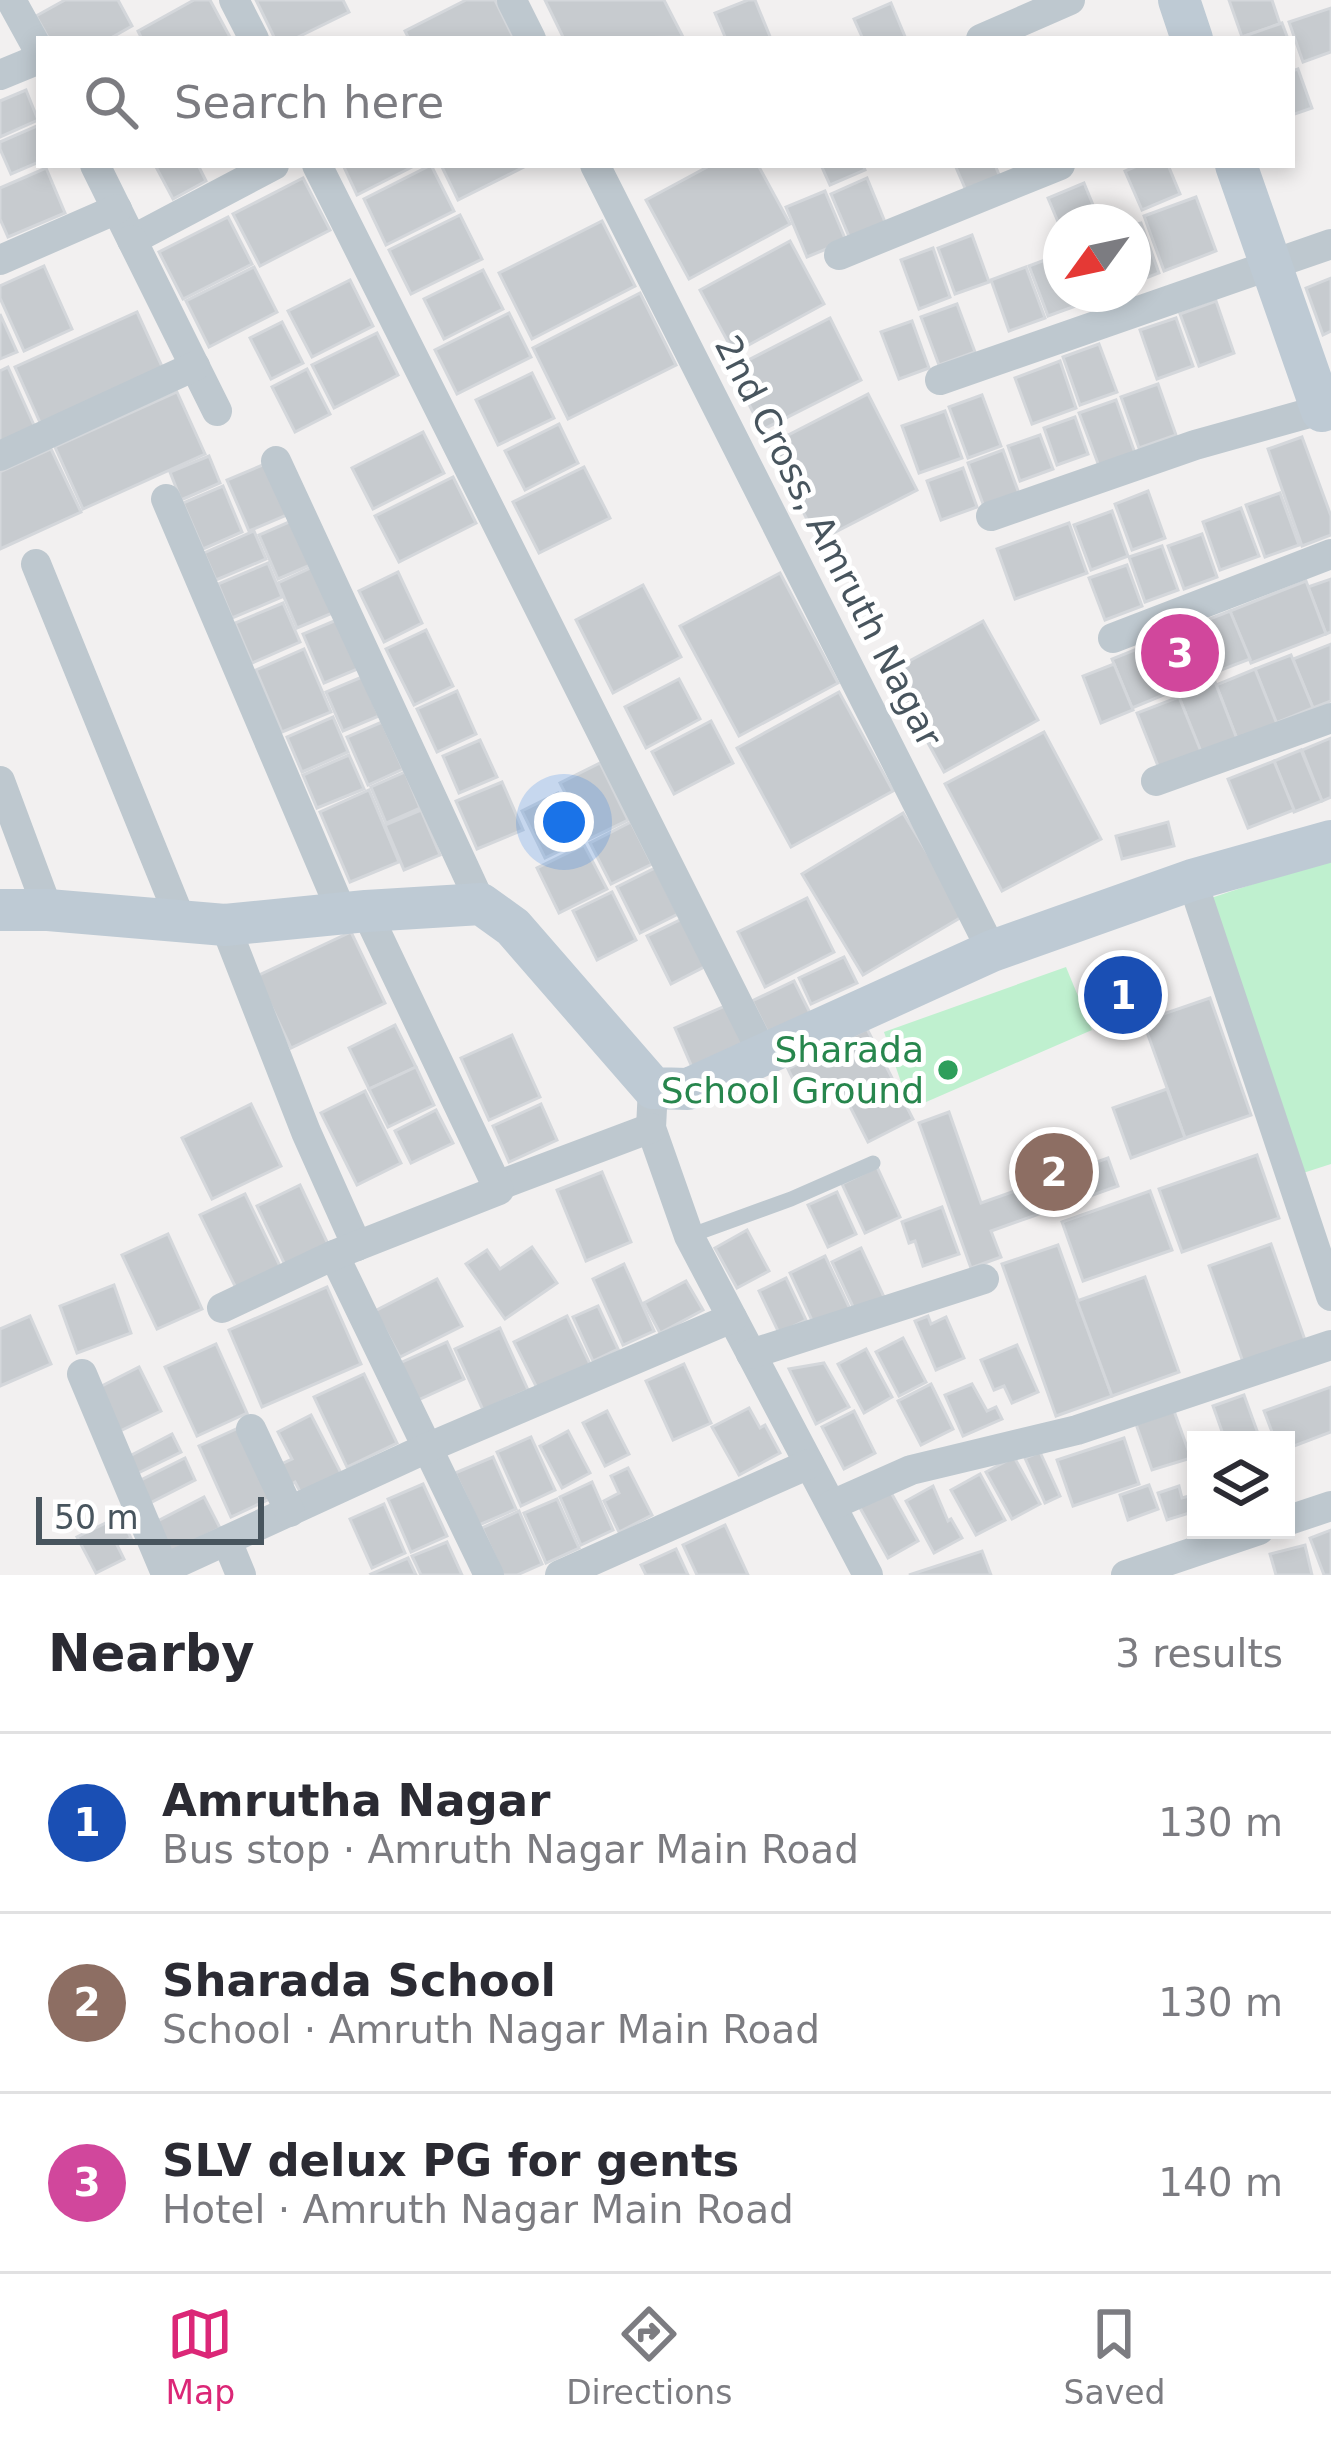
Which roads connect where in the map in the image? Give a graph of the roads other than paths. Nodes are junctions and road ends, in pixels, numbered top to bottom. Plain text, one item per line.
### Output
1 (11, 0) edge
2 (234, 0) edge
3 (1070, 0) edge
4 (1179, 0) edge
5 (512, 1) edge
6 (252, 36) edge
7 (530, 36) edge
8 (988, 36) edge
9 (1191, 36) edge
10 (36, 49) edge
11 (36, 57) edge
12 (0, 75) edge
13 (96, 168) edge
14 (268, 168) edge
15 (319, 168) edge
16 (597, 168) edge
17 (1053, 168) edge
18 (1237, 168) edge
19 (117, 209) junction
20 (132, 240) junction
21 (1331, 244) edge
22 (839, 255) dead end
23 (0, 260) edge
24 (1272, 267) junction
25 (195, 366) junction
26 (940, 380) dead end
27 (1326, 409) edge
28 (217, 411) dead end
29 (0, 456) edge
30 (277, 461) dead end
31 (166, 499) dead end
32 (991, 516) dead end
33 (1331, 554) edge
34 (36, 564) dead end
35 (1113, 638) dead end
36 (1331, 718) edge
37 (0, 781) edge
38 (1156, 781) dead end
39 (1331, 841) edge
40 (1192, 880) junction
41 (482, 904) junction
42 (0, 910) edge
43 (48, 910) junction
44 (354, 914) junction
45 (182, 923) junction
46 (225, 925) junction
47 (992, 951) junction
48 (763, 1054) junction
49 (652, 1108) junction
50 (873, 1162) dead end
51 (497, 1186) junction
52 (689, 1236) junction
53 (345, 1250) junction
54 (984, 1279) dead end
55 (1331, 1296) edge
56 (221, 1308) dead end
57 (732, 1318) junction
58 (1331, 1345) edge
59 (751, 1354) junction
60 (82, 1374) dead end
61 (251, 1429) dead end
62 (428, 1448) junction
63 (809, 1463) junction
64 (832, 1505) junction
65 (1331, 1506) edge
66 (290, 1512) junction
67 (1295, 1518) edge
68 (1232, 1539) edge
69 (227, 1541) junction
70 (157, 1572) edge
71 (241, 1575) edge
72 (489, 1575) edge
73 (560, 1575) edge
74 (868, 1575) edge
75 (1126, 1575) edge

1 - 10 street
2 - 6 street
3 - 8 street
4 - 9 street
5 - 7 street
11 - 12 street
13 - 19 street
14 - 20 street
15 - 48 street
16 - 47 street, 2nd Cross, Amruth Nagar
17 - 22 street
18 - 24 street
19 - 20 street
19 - 23 street
20 - 25 street
21 - 24 street
24 - 26 street
24 - 27 street
25 - 28 street
25 - 29 street
27 - 32 street
30 - 41 street
31 - 44 street
33 - 35 street
34 - 45 street
36 - 38 street
37 - 43 street
39 - 40 street
40 - 47 street
40 - 55 street
41 - 44 street
41 - 49 street
42 - 43 street
43 - 45 street
44 - 46 street
44 - 51 street
45 - 46 street
46 - 53 street
47 - 48 street
48 - 49 street
49 - 51 street
49 - 52 street
50 - 52 lane
51 - 53 street
52 - 57 street
53 - 56 street
53 - 62 street
54 - 59 street
57 - 59 street
57 - 62 street
58 - 64 street
59 - 63 street
60 - 70 street
61 - 66 street
62 - 66 street
62 - 72 street
63 - 64 street
63 - 73 street
64 - 74 street
65 - 67 street
66 - 69 street
68 - 75 street
69 - 70 street
69 - 71 street

